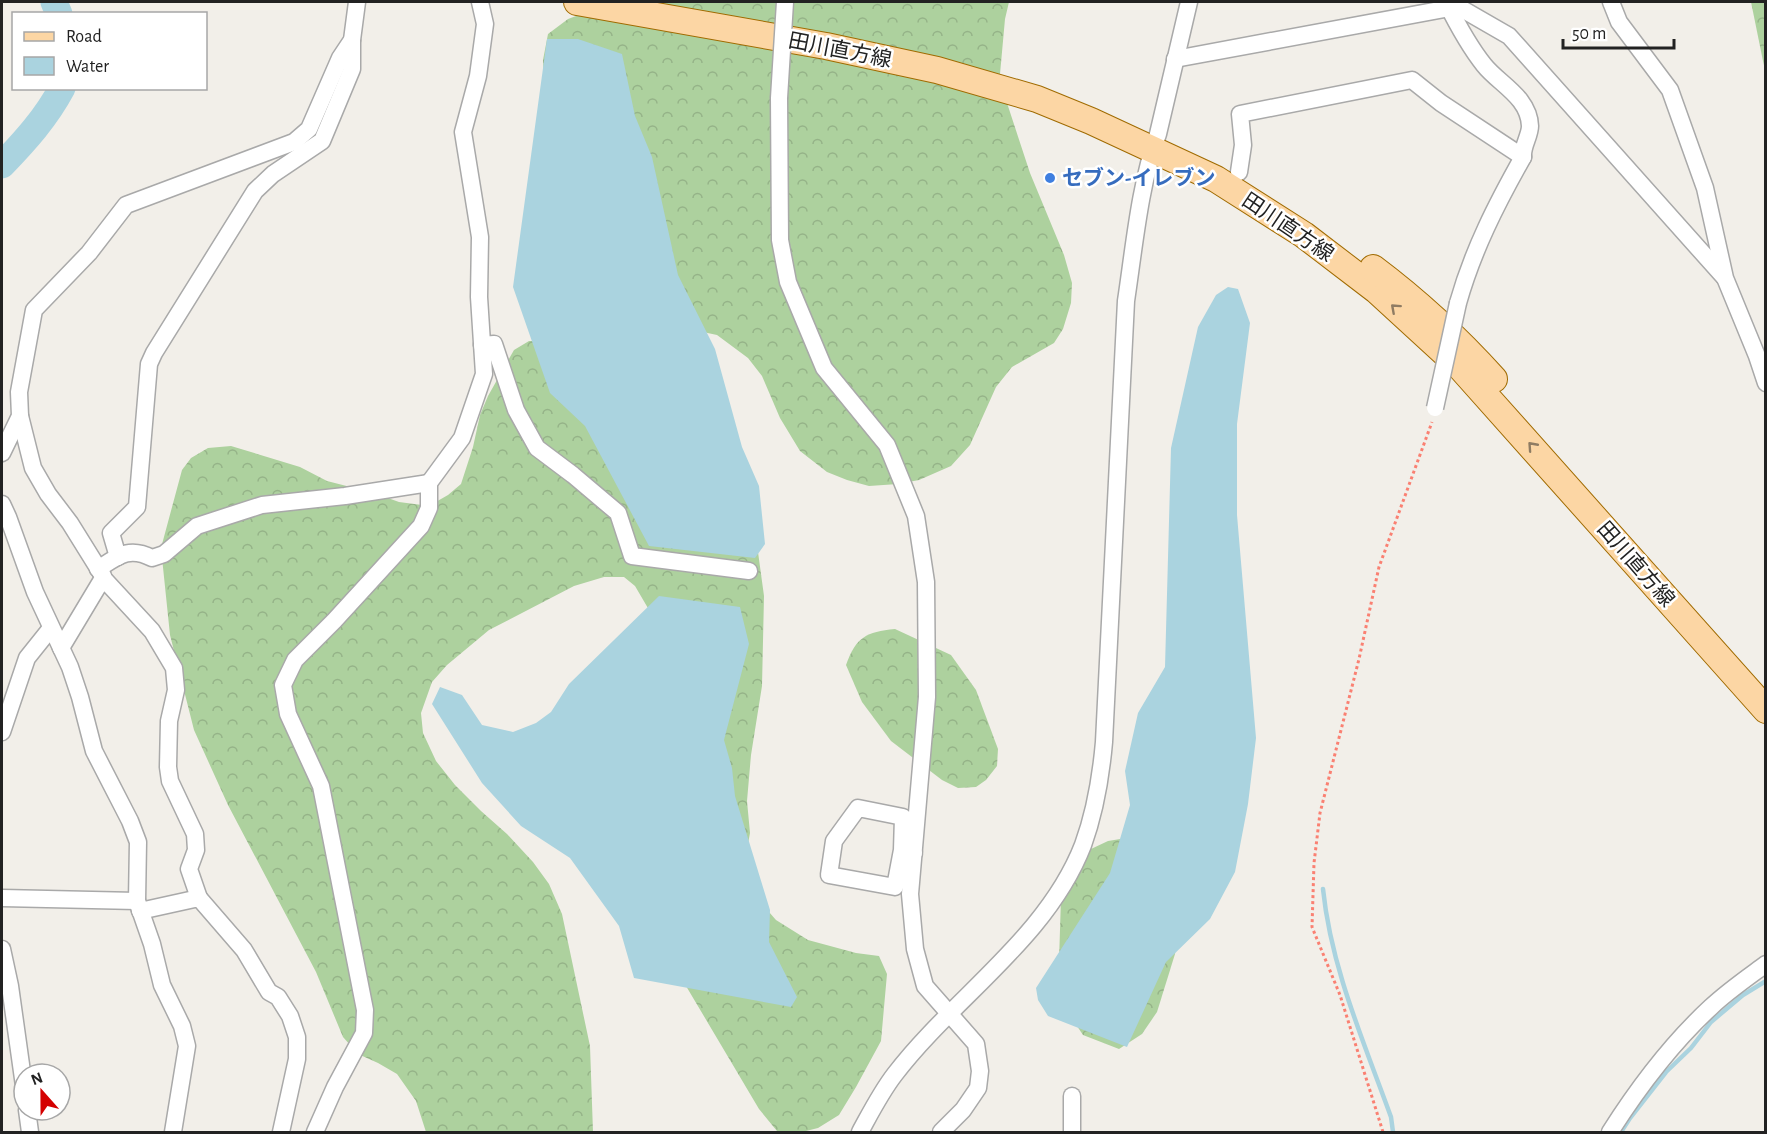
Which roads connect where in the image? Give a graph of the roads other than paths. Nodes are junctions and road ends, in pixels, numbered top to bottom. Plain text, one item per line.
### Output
1 (480, 2) edge
2 (577, 2) edge
3 (658, 2) edge
4 (784, 2) edge
5 (1189, 2) edge
6 (1611, 2) edge
7 (1449, 4) edge
8 (356, 7) edge
9 (352, 40) junction
10 (1175, 59) junction
11 (1155, 141) junction
12 (1523, 157) junction
13 (1239, 172) junction
14 (1725, 278) junction
15 (482, 345) junction
16 (1766, 383) edge
17 (1435, 408) road end
18 (20, 416) junction
19 (2, 453) edge
20 (429, 483) junction
21 (2, 504) edge
22 (117, 557) junction
23 (749, 571) dead end
24 (101, 573) junction
25 (51, 628) junction
26 (61, 648) junction
27 (1766, 688) edge
28 (1766, 710) edge
29 (2, 732) edge
30 (908, 851) junction
31 (2, 898) edge
32 (199, 898) junction
33 (139, 906) junction
34 (2, 949) edge
35 (1766, 964) edge
36 (950, 1015) junction
37 (21, 1062) edge
38 (1072, 1096) dead end
39 (173, 1132) edge
40 (281, 1132) edge
41 (315, 1132) edge
42 (860, 1132) edge
43 (941, 1132) edge
44 (1072, 1132) edge
45 (1611, 1132) edge

1 - 15 street
2 - 11 main road, 田川直方線
3 - 11 main road, 田川直方線
4 - 30 street, bridge
5 - 10 street
6 - 14 street
7 - 10 street
7 - 12 street
7 - 14 street
8 - 9 street
9 - 18 street
9 - 22 street
10 - 11 street
11 - 13 main road, 田川直方線
28 -> 11 main road, 田川直方線
11 - 36 street
12 - 13 street
12 - 17 street, bridge
13 - 27 main road, 田川直方線
14 - 16 street
15 - 20 street
15 - 23 street
18 - 19 street
18 - 24 street
20 - 22 street
20 - 41 street
21 - 25 street
22 - 24 street
24 - 26 street
24 - 32 street
25 - 26 street
25 - 29 street
26 - 33 street
30 - 30 street
30 - 36 street
31 - 33 street
32 - 33 street
32 - 40 street
33 - 39 street
34 - 37 street
35 - 45 street
36 - 42 street
36 - 43 street
38 - 44 street

